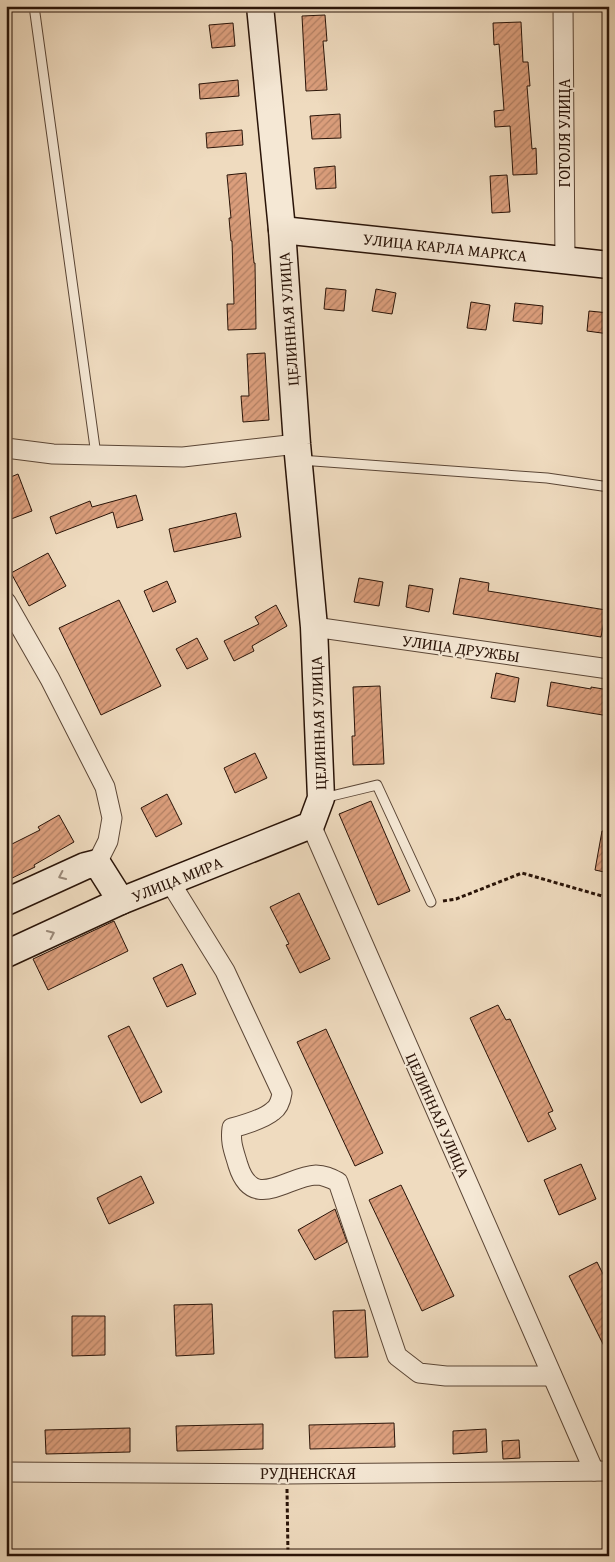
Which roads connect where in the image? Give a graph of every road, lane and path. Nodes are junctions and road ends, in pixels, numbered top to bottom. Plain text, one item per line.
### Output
1 (34, 6) edge
2 (260, 6) edge
3 (563, 6) edge
4 (282, 230) junction
5 (565, 260) junction
6 (609, 265) edge
7 (6, 448) edge
8 (298, 452) junction
9 (96, 455) junction
10 (609, 487) edge
11 (6, 602) edge
12 (314, 627) junction
13 (609, 669) edge
14 (321, 798) junction
15 (311, 825) junction
16 (97, 863) junction
17 (170, 882) junction
18 (609, 898) edge
19 (121, 901) junction
20 (6, 902) edge
21 (431, 902) joint
22 (6, 954) edge
23 (552, 1376) junction
24 (602, 1471) edge
25 (6, 1472) edge
26 (286, 1474) junction
27 (288, 1556) edge

1 - 9 lane
2 - 4 street, ЦЕЛИННАЯ УЛИЦА
3 - 5 street, ГОГОЛЯ УЛИЦА
4 - 5 street, УЛИЦА КАРЛА МАРКСА
4 - 8 street, ЦЕЛИННАЯ УЛИЦА
5 - 6 street, УЛИЦА КАРЛА МАРКСА
7 - 9 street
8 - 9 street
8 - 10 lane
8 - 12 street, ЦЕЛИННАЯ УЛИЦА
11 - 16 street
12 - 13 street, УЛИЦА ДРУЖБЫ
12 - 14 street, ЦЕЛИННАЯ УЛИЦА
14 - 15 street, ЦЕЛИННАЯ УЛИЦА
14 - 21 lane
15 - 17 street, УЛИЦА МИРА
15 - 23 street, ЦЕЛИННАЯ УЛИЦА
16 - 19 street, УЛИЦА МИРА
16 -> 20 street
17 - 19 street, УЛИЦА МИРА
17 - 23 street
18 - 21 path
22 -> 19 street
23 - 24 street, ЦЕЛИННАЯ УЛИЦА
24 - 26 street, РУДНЕНСКАЯ
25 - 26 street, РУДНЕНСКАЯ
26 - 27 path

